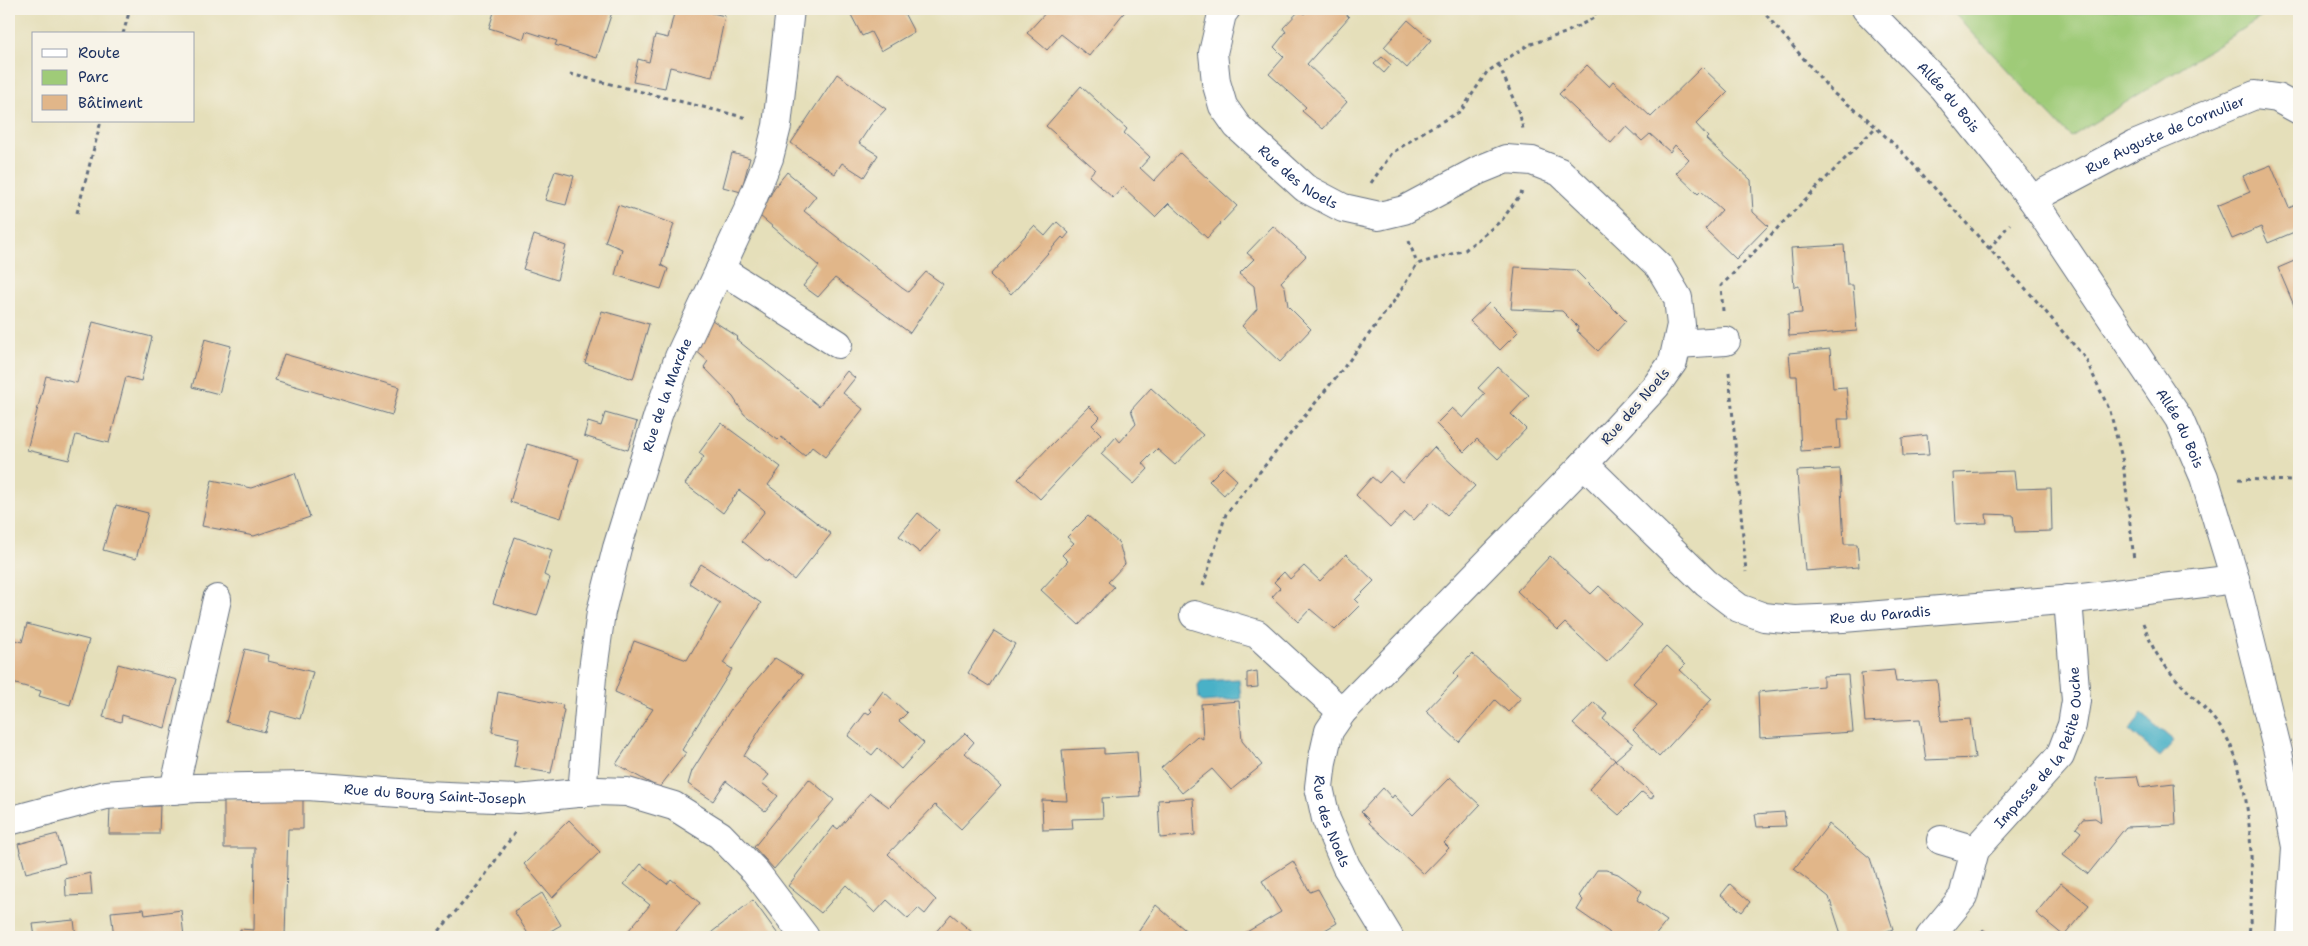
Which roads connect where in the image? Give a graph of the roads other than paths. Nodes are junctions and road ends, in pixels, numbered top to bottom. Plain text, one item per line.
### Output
1 (790, 9) edge
2 (1226, 9) edge
3 (1866, 9) edge
4 (2299, 110) edge
5 (2032, 199) junction
6 (720, 269) junction
7 (1726, 341) road end
8 (838, 344) dead end
9 (1677, 344) junction
10 (1584, 464) junction
11 (2235, 580) junction
12 (217, 599) dead end
13 (2068, 599) junction
14 (1194, 614) road end
15 (1342, 712) junction
16 (174, 790) junction
17 (582, 793) junction
18 (9, 821) edge
19 (1941, 840) dead end
20 (1975, 850) junction
21 (805, 937) edge
22 (1389, 937) edge
23 (1930, 937) edge
24 (2290, 937) edge

1 - 6 street, Rue de la Marche
2 - 9 street, Rue des Noels
3 - 5 street, Allée du Bois
4 - 5 street, Rue Auguste de Cornulier
5 - 11 street, Allée du Bois
6 - 8 street
6 - 17 street, Rue de la Marche
7 - 9 street
9 - 10 street, Rue des Noels
10 - 13 street, Rue du Paradis
10 - 15 street, Rue des Noels
11 - 13 street, Rue du Paradis
11 - 24 street, Allée du Bois
12 - 16 street
13 - 20 street, Impasse de la Petite Ouche
14 - 15 street
15 - 22 street, Rue des Noels
16 - 17 street, Rue du Bourg Saint-Joseph
16 - 18 street, Rue du Bourg Saint-Joseph
17 - 21 street, Rue du Bourg Saint-Joseph
19 - 20 street
20 - 23 street

